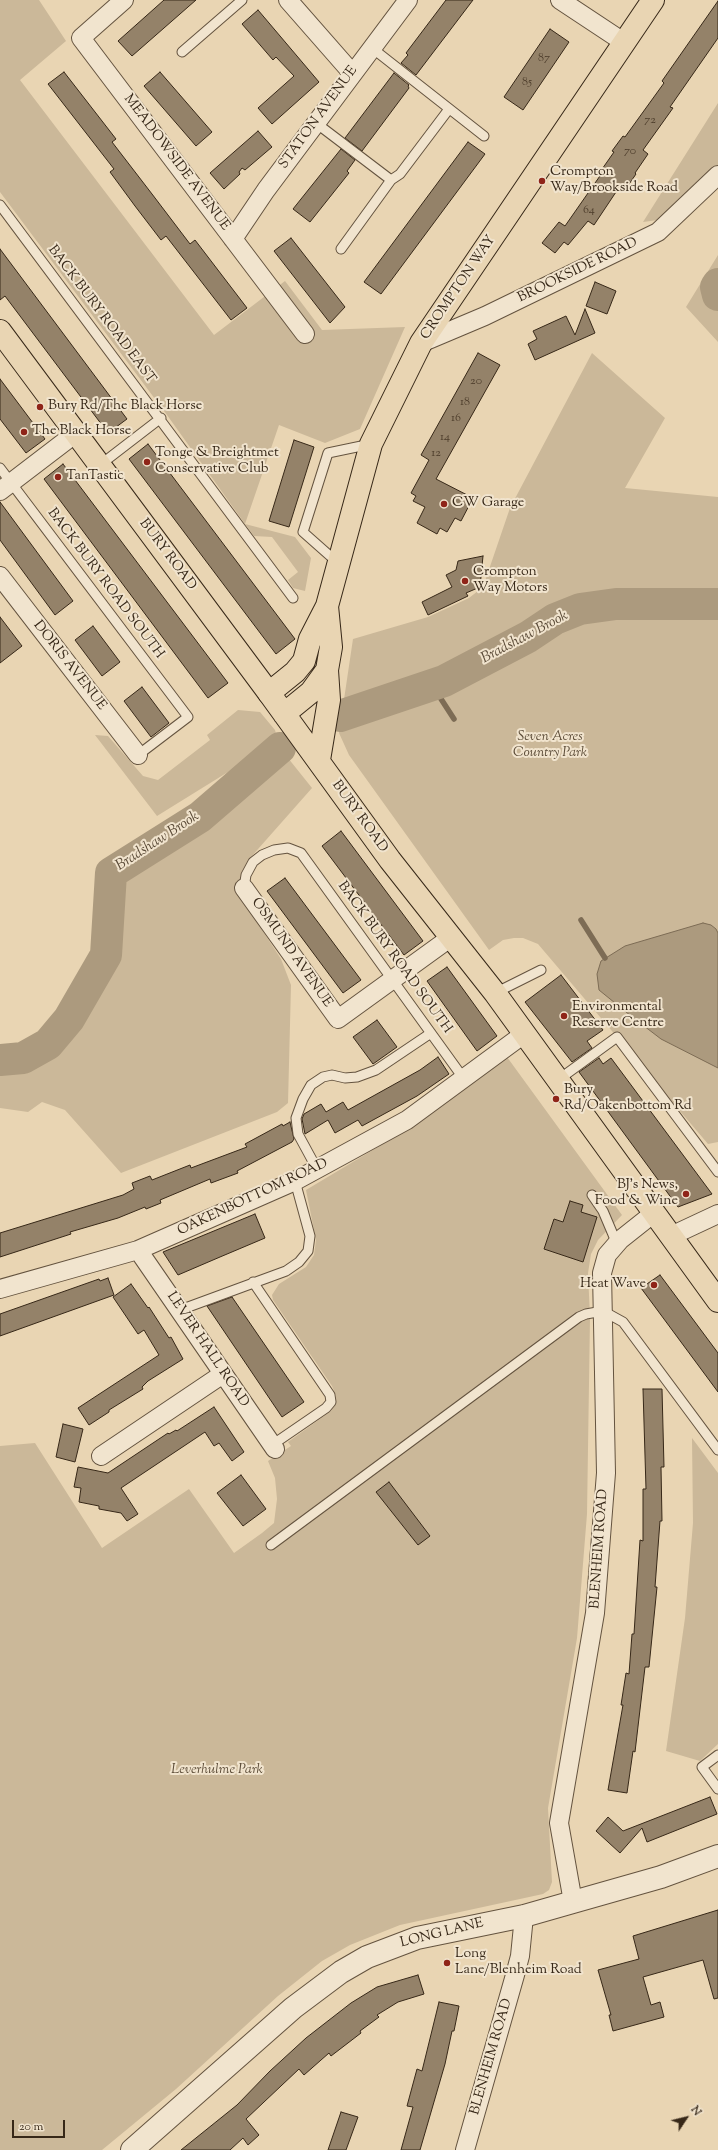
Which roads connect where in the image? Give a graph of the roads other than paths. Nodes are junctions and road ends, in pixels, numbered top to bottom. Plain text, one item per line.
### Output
1 (124, 0) edge
2 (242, 0) edge
3 (288, 0) edge
4 (408, 0) edge
5 (560, 0) edge
6 (653, 0) edge
7 (625, 43) junction
8 (372, 48) junction
9 (182, 52) dead end
10 (352, 74) junction
11 (449, 109) junction
12 (316, 123) junction
13 (484, 136) dead end
14 (718, 175) edge
15 (391, 180) junction
16 (0, 205) edge
17 (233, 239) junction
18 (341, 249) dead end
19 (0, 331) edge
20 (305, 334) dead end
21 (421, 343) junction
22 (161, 418) junction
23 (76, 433) junction
24 (371, 444) junction
25 (100, 465) junction
26 (0, 468) edge
27 (6, 487) edge
28 (339, 564) junction
29 (0, 576) edge
30 (293, 598) dead end
31 (327, 606) junction
32 (327, 670) junction
33 (269, 693) junction
34 (284, 714) junction
35 (138, 755) joint
36 (318, 760) junction
37 (244, 888) joint
38 (450, 938) junction
39 (541, 970) dead end
40 (392, 980) junction
41 (495, 993) junction
42 (431, 1033) junction
43 (524, 1034) junction
44 (464, 1079) junction
45 (558, 1080) junction
46 (317, 1169) junction
47 (718, 1172) edge
48 (295, 1181) junction
49 (592, 1195) dead end
50 (654, 1213) junction
51 (718, 1214) edge
52 (671, 1236) junction
53 (617, 1244) junction
54 (138, 1250) junction
55 (253, 1282) junction
56 (0, 1289) edge
57 (718, 1301) edge
58 (180, 1310) junction
59 (603, 1311) junction
60 (223, 1374) junction
61 (274, 1447) joint
62 (718, 1450) edge
63 (101, 1456) dead end
64 (271, 1545) dead end
65 (718, 1755) edge
66 (718, 1789) edge
67 (718, 1856) edge
68 (573, 1902) junction
69 (524, 1916) junction
70 (132, 2150) edge
71 (465, 2150) edge

1 - 17 street, MEADOWSIDE AVENUE
2 - 9 lane
3 - 10 street
4 - 8 street, STATON AVENUE
5 - 7 street
6 - 7 main road, CROMPTON WAY
7 - 21 main road, CROMPTON WAY
8 - 10 street, STATON AVENUE
8 - 11 lane
10 - 12 street, STATON AVENUE
11 - 13 lane
11 - 15 lane
12 - 15 lane
12 - 17 street, STATON AVENUE
14 - 21 street, BROOKSIDE ROAD
15 - 18 lane
16 - 22 lane, BACK BURY ROAD EAST
17 - 20 street, MEADOWSIDE AVENUE
19 - 23 main road, BURY ROAD
21 - 24 main road, CROMPTON WAY
22 - 25 lane
22 - 30 lane, BACK BURY ROAD EAST
23 - 25 main road, BURY ROAD
23 - 27 street
24 - 28 main road, CROMPTON WAY
24 - 28 lane
25 - 33 main road, BURY ROAD
26 - 27 lane, BACK BURY ROAD SOUTH
27 - 35 lane, BACK BURY ROAD SOUTH
28 - 31 main road, CROMPTON WAY
29 - 35 street, DORIS AVENUE
31 - 32 main road, CROMPTON WAY
31 - 33 main road, CROMPTON WAY
32 - 34 main road
32 - 36 main road, CROMPTON WAY
33 - 34 main road, BURY ROAD
34 - 36 main road, BURY ROAD
36 - 38 main road, BURY ROAD
37 - 40 street, OSMUND AVENUE
37 - 40 lane, BACK BURY ROAD SOUTH
38 - 40 street
38 - 41 main road, BURY ROAD
39 - 41 lane
40 - 42 lane, BACK BURY ROAD SOUTH
41 - 43 main road, BURY ROAD
42 - 44 lane, BACK BURY ROAD SOUTH
42 - 46 lane
43 - 44 street, OAKENBOTTOM ROAD
43 - 45 main road, BURY ROAD
44 - 46 street, OAKENBOTTOM ROAD
45 - 47 lane
45 - 50 main road, BURY ROAD
46 - 48 street, OAKENBOTTOM ROAD
48 - 54 street, OAKENBOTTOM ROAD
48 - 55 lane
49 - 53 lane
50 - 52 main road, BURY ROAD
50 - 53 street, BLENHEIM ROAD
51 - 52 street
52 - 57 main road, BURY ROAD
53 - 59 street, BLENHEIM ROAD
54 - 56 street, OAKENBOTTOM ROAD
54 - 58 street, LEVER HALL ROAD
55 - 58 lane
55 - 61 lane
58 - 60 street, LEVER HALL ROAD
59 - 62 lane
59 - 64 lane
59 - 68 street, BLENHEIM ROAD
60 - 61 street, LEVER HALL ROAD
60 - 63 street
65 - 66 lane
67 - 68 street, LONG LANE
68 - 69 street, LONG LANE
69 - 70 street, LONG LANE
69 - 71 street, BLENHEIM ROAD

